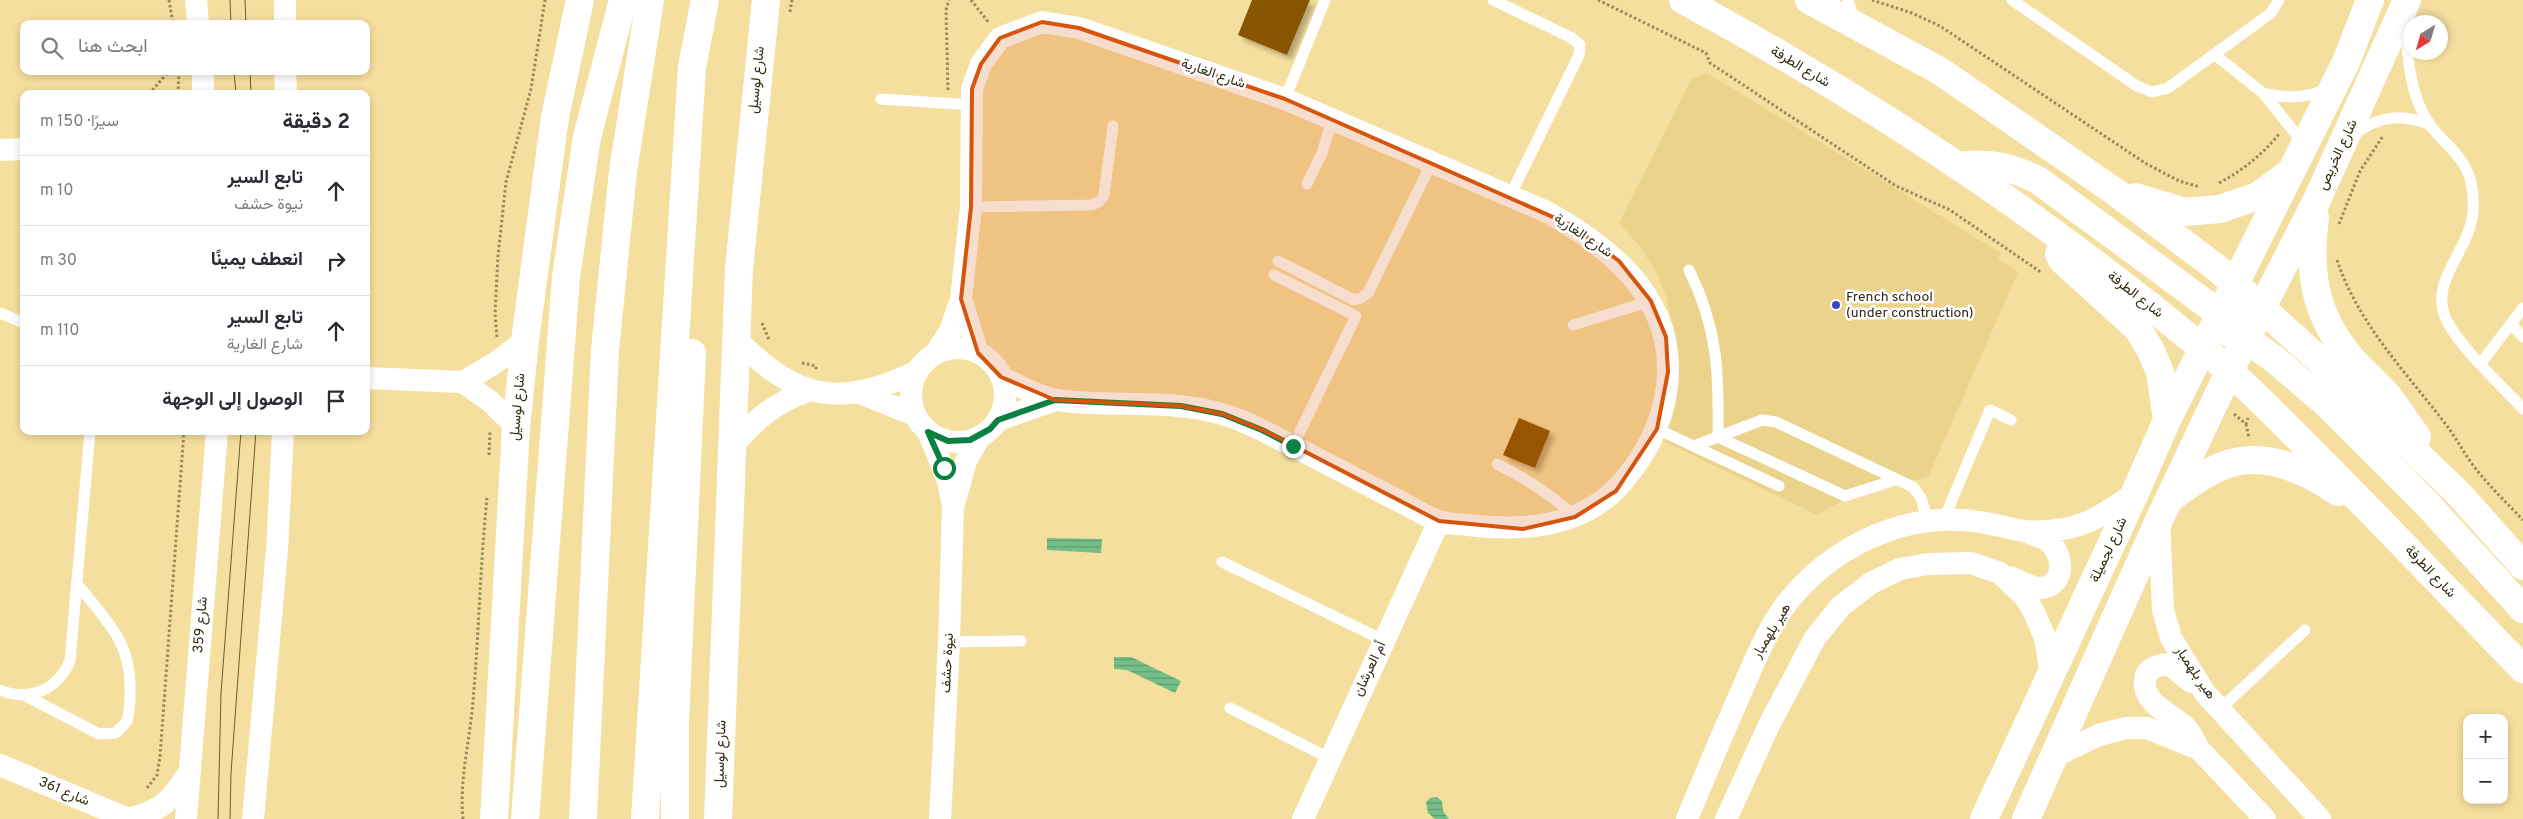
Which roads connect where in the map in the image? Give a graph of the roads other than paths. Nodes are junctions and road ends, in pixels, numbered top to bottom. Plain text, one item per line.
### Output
1 (196, 0) edge
2 (285, 0) edge
3 (580, 0) edge
4 (623, 0) edge
5 (650, 0) edge
6 (705, 0) edge
7 (766, 0) edge
8 (1325, 0) edge
9 (1493, 0) edge
10 (1683, 0) edge
11 (1809, 0) edge
12 (1848, 0) edge
13 (2012, 0) edge
14 (2279, 0) edge
15 (2370, 0) edge
16 (2406, 2) edge
17 (198, 20) edge
18 (285, 20) edge
19 (1857, 26) junction
20 (2214, 54) junction
21 (692, 67) junction
22 (285, 75) edge
23 (2334, 85) junction
24 (286, 90) edge
25 (2262, 93) junction
26 (881, 99) dead end
27 (1285, 99) junction
28 (972, 105) junction
29 (1332, 120) junction
30 (2430, 125) junction
31 (1113, 126) dead end
32 (2295, 134) junction
33 (2344, 142) junction
34 (1432, 162) junction
35 (1957, 166) junction
36 (2289, 173) junction
37 (1307, 184) dead end
38 (2114, 191) junction
39 (1510, 196) junction
40 (2316, 202) junction
41 (970, 207) junction
42 (2048, 230) junction
43 (1278, 261) dead end
44 (1688, 270) dead end
45 (1274, 275) dead end
46 (2236, 284) junction
47 (960, 299) junction
48 (1651, 301) junction
49 (2262, 308) junction
50 (2523, 308) edge
51 (0, 313) edge
52 (2220, 314) junction
53 (20, 321) edge
54 (2511, 324) junction
55 (1573, 325) dead end
56 (2523, 337) edge
57 (735, 338) junction
58 (2246, 339) junction
59 (524, 341) junction
60 (2202, 348) junction
61 (978, 352) junction
62 (936, 353) junction
63 (2481, 362) junction
64 (918, 371) junction
65 (2229, 372) junction
66 (1001, 377) junction
67 (370, 378) edge
68 (463, 382) junction
69 (813, 391) junction
70 (860, 393) junction
71 (1055, 400) junction
72 (2523, 409) edge
73 (998, 420) junction
74 (2011, 420) dead end
75 (2166, 420) junction
76 (922, 423) junction
77 (516, 427) junction
78 (1657, 429) junction
79 (90, 435) edge
80 (217, 435) edge
81 (283, 435) edge
82 (980, 436) junction
83 (1718, 437) junction
84 (1293, 446) junction
85 (1694, 446) junction
86 (731, 448) junction
87 (1497, 464) dead end
88 (1895, 480) junction
89 (1779, 486) dead end
90 (2135, 493) junction
91 (2459, 494) junction
92 (953, 507) junction
93 (2165, 509) junction
94 (1575, 517) junction
95 (1438, 521) junction
96 (1936, 521) junction
97 (2388, 528) junction
98 (2026, 532) junction
99 (1222, 562) dead end
100 (2523, 566) edge
101 (2000, 573) junction
102 (77, 584) junction
103 (2523, 609) edge
104 (2305, 630) dead end
105 (1020, 640) dead end
106 (1383, 640) junction
107 (949, 642) junction
108 (2523, 669) edge
109 (2051, 674) junction
110 (0, 690) edge
111 (24, 695) junction
112 (2213, 701) junction
113 (1230, 708) dead end
114 (2199, 749) junction
115 (2053, 757) junction
116 (1329, 758) junction
117 (0, 765) edge
118 (189, 772) junction
119 (128, 819) edge
120 (186, 819) edge
121 (253, 819) edge
122 (494, 819) edge
123 (525, 819) edge
124 (583, 819) edge
125 (645, 819) edge
126 (675, 819) edge
127 (718, 819) edge
128 (940, 819) edge
129 (1303, 819) edge
130 (1686, 819) edge
131 (1726, 819) edge
132 (1984, 819) edge
133 (2026, 819) edge
134 (2265, 819) edge
135 (2320, 819) edge

1 - 17 street
2 - 18 street
3 - 59 main road, شارع لوسيل
4 - 123 main road
5 - 124 main road
6 - 21 main road
7 - 57 main road, شارع لوسيل
8 - 27 lane
9 - 39 lane
10 - 35 main road, شارع الطرفة
11 - 19 main road
12 - 19 lane
13 - 20 lane
14 - 20 lane
15 - 23 main road
16 - 30 lane
16 - 33 main road, شارع الخريص
19 - 38 main road
20 - 25 lane
21 - 125 main road
21 - 126 main road
22 - 24 street
23 - 25 lane
23 - 32 main road
25 - 32 lane
26 - 28 lane
27 - 28 street, شارع الغارية
27 - 29 street, شارع الغارية
28 - 41 street
29 - 34 street, شارع الغارية
29 - 37 lane
30 - 33 lane
30 - 63 lane
31 - 41 lane
32 - 36 main road
33 - 40 main road, شارع الخريص
34 - 39 street, شارع الغارية
34 - 43 lane
35 - 42 main road, شارع الطرفة
35 - 52 main road
36 - 38 main road
36 - 46 main road
38 - 46 main road
39 - 48 street, شارع الغارية
40 - 49 main road, شارع الخريص
40 - 91 main road
41 - 47 street
42 - 60 main road, شارع الطرفة
42 - 75 main road
44 - 83 lane
45 - 84 lane
46 - 49 main road
46 - 52 main road, شارع لجميلة
47 - 61 street
47 - 62 street
48 - 55 lane
48 - 78 street, شارع الغارية
49 - 52 main road
49 - 58 main road
49 - 91 main road
50 - 54 lane
51 - 53 lane
52 - 60 main road, شارع لجميلة
54 - 56 lane
54 - 63 lane
57 - 69 street
57 - 86 main road, شارع لوسيل
58 - 60 main road
58 - 65 main road
58 - 103 main road
59 - 68 street
59 - 77 main road, شارع لوسيل
60 - 65 main road, شارع الطرفة
60 - 75 main road, شارع لجميلة
61 - 62 street
61 - 66 street
62 - 64 street
63 - 72 lane
64 - 70 street
64 - 76 street
65 - 93 main road
65 - 97 main road, شارع الطرفة
66 - 71 street, شارع الغارية
66 - 73 street
67 - 68 street
68 - 77 street
69 - 70 street
69 - 86 street
70 - 76 street
71 - 73 street, شارع الغارية
71 - 84 street, شارع الغارية
73 - 82 street
74 - 96 lane
75 - 90 main road, شارع لجميلة
76 - 82 street
76 - 92 street, نيوة حشف
77 - 122 main road, شارع لوسيل
78 - 85 lane
78 - 94 street, شارع الغارية
79 - 102 lane
80 - 118 street, شارع 359
81 - 121 street
82 - 92 street, نيوة حشف
83 - 85 lane
83 - 88 lane
83 - 88 lane
84 - 95 street, شارع الغارية
85 - 89 lane
86 - 127 main road, شارع لوسيل
87 - 94 lane
88 - 96 lane
90 - 98 street, هير بلهمبار
90 - 109 main road, شارع لجميلة
91 - 100 main road
92 - 107 street, نيوة حشف
93 - 97 main road
93 - 112 street, هير بلهمبار
93 - 115 main road
94 - 95 street, شارع الغارية
95 - 106 street, أم العرشان
96 - 98 street, هير بلهمبار
96 - 130 street, هير بلهمبار
97 - 108 main road, شارع الطرفة
98 - 101 street
99 - 106 lane
101 - 109 street
101 - 131 street
102 - 111 lane
102 - 111 lane
104 - 112 lane
105 - 107 lane
106 - 116 street, أم العرشان
107 - 128 street, نيوة حشف
109 - 132 main road, شارع لجميلة
110 - 111 lane
112 - 114 street
112 - 135 street, هير بلهمبار
113 - 116 lane
114 - 115 street
114 - 134 street
115 - 133 main road
116 - 129 street, أم العرشان
117 - 119 street, شارع 361
118 - 119 street, شارع 361
118 - 120 street, شارع 359

